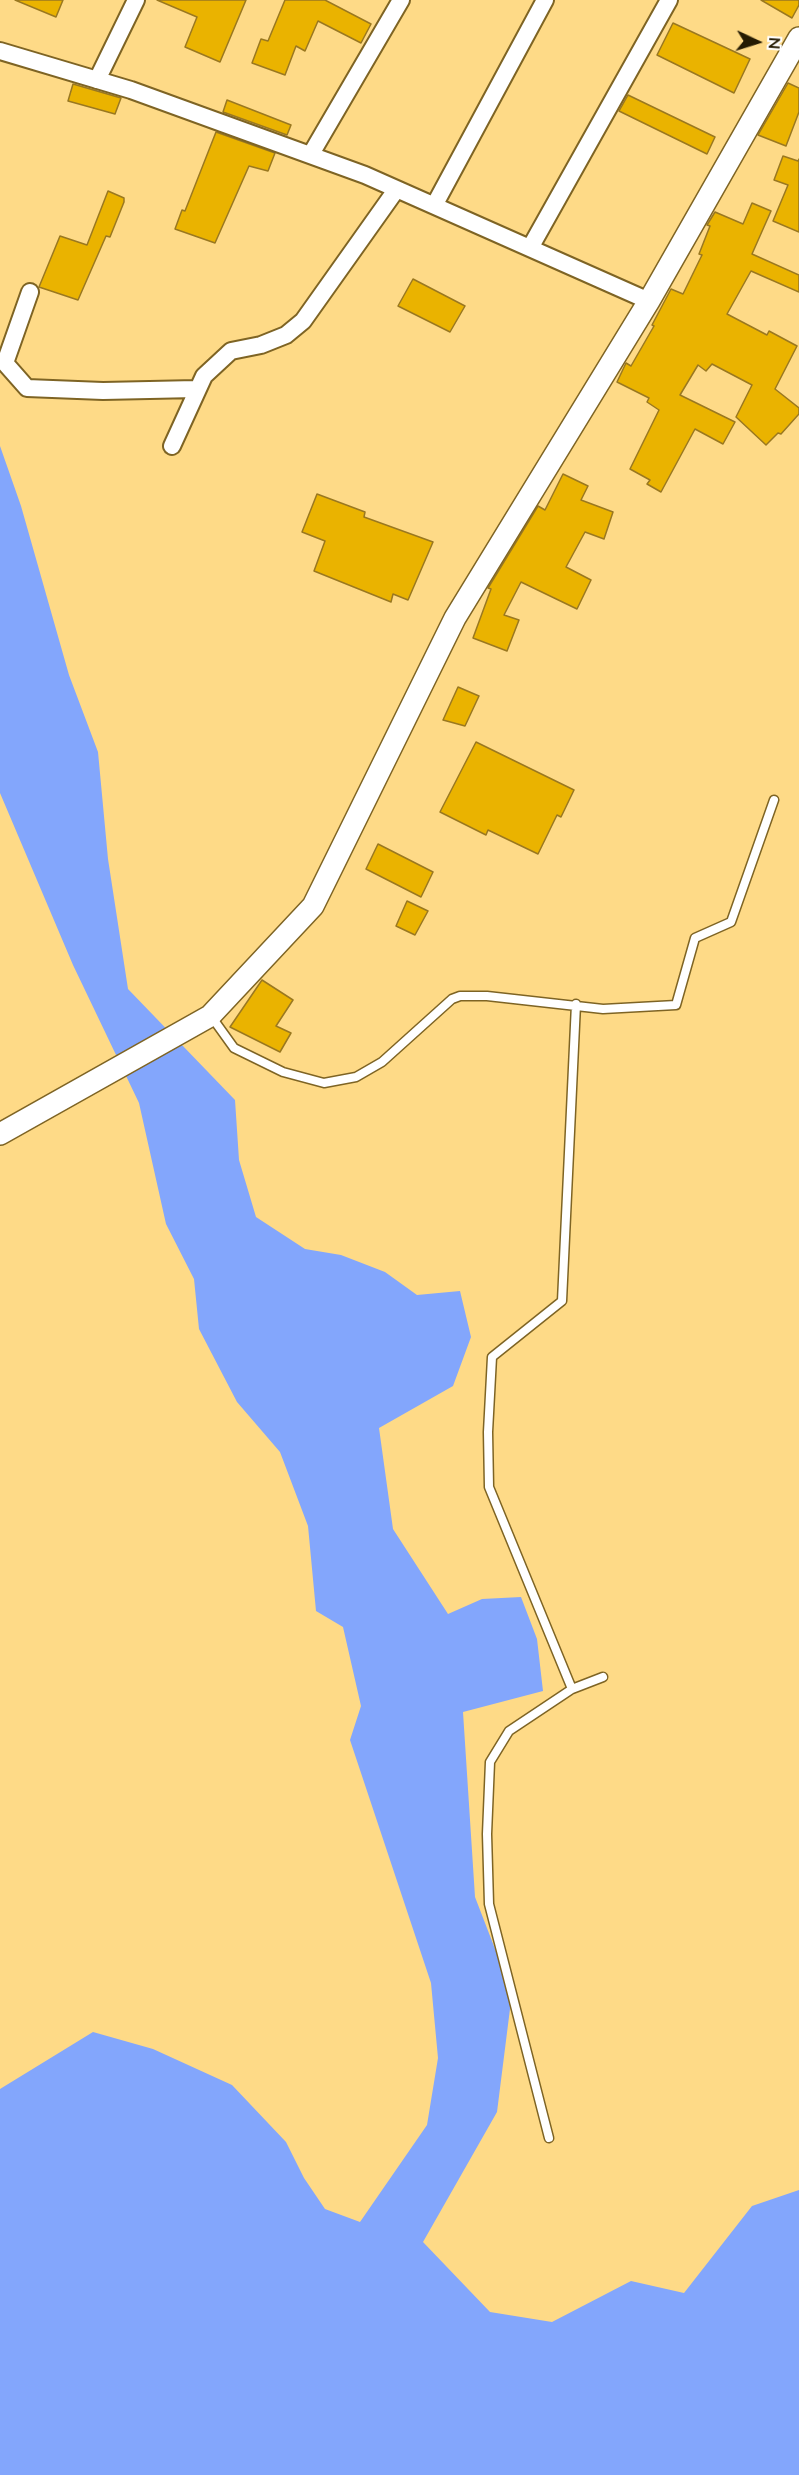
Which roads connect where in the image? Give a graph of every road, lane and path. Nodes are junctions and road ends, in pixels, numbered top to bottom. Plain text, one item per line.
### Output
1 (136, 0) edge
2 (401, 0) edge
3 (545, 0) edge
4 (669, 0) edge
5 (799, 38) edge
6 (0, 51) edge
7 (97, 80) junction
8 (311, 154) junction
9 (396, 190) junction
10 (435, 204) junction
11 (530, 248) junction
12 (30, 292) dead end
13 (649, 300) junction
14 (196, 389) junction
15 (172, 446) dead end
16 (774, 800) dead end
17 (576, 1004) junction
18 (210, 1016) junction
19 (0, 1134) edge
20 (603, 1677) dead end
21 (572, 1689) junction
22 (549, 2138) dead end

1 - 7 street
2 - 8 street
3 - 10 street
4 - 11 street
5 - 13 street
6 - 7 street
7 - 8 street
8 - 9 street
9 - 10 street
9 - 14 street
10 - 11 street
11 - 13 street
12 - 14 street
13 - 18 street
14 - 15 street
16 - 17 lane
17 - 18 lane
17 - 21 lane
18 - 19 street
20 - 21 lane
21 - 22 lane

